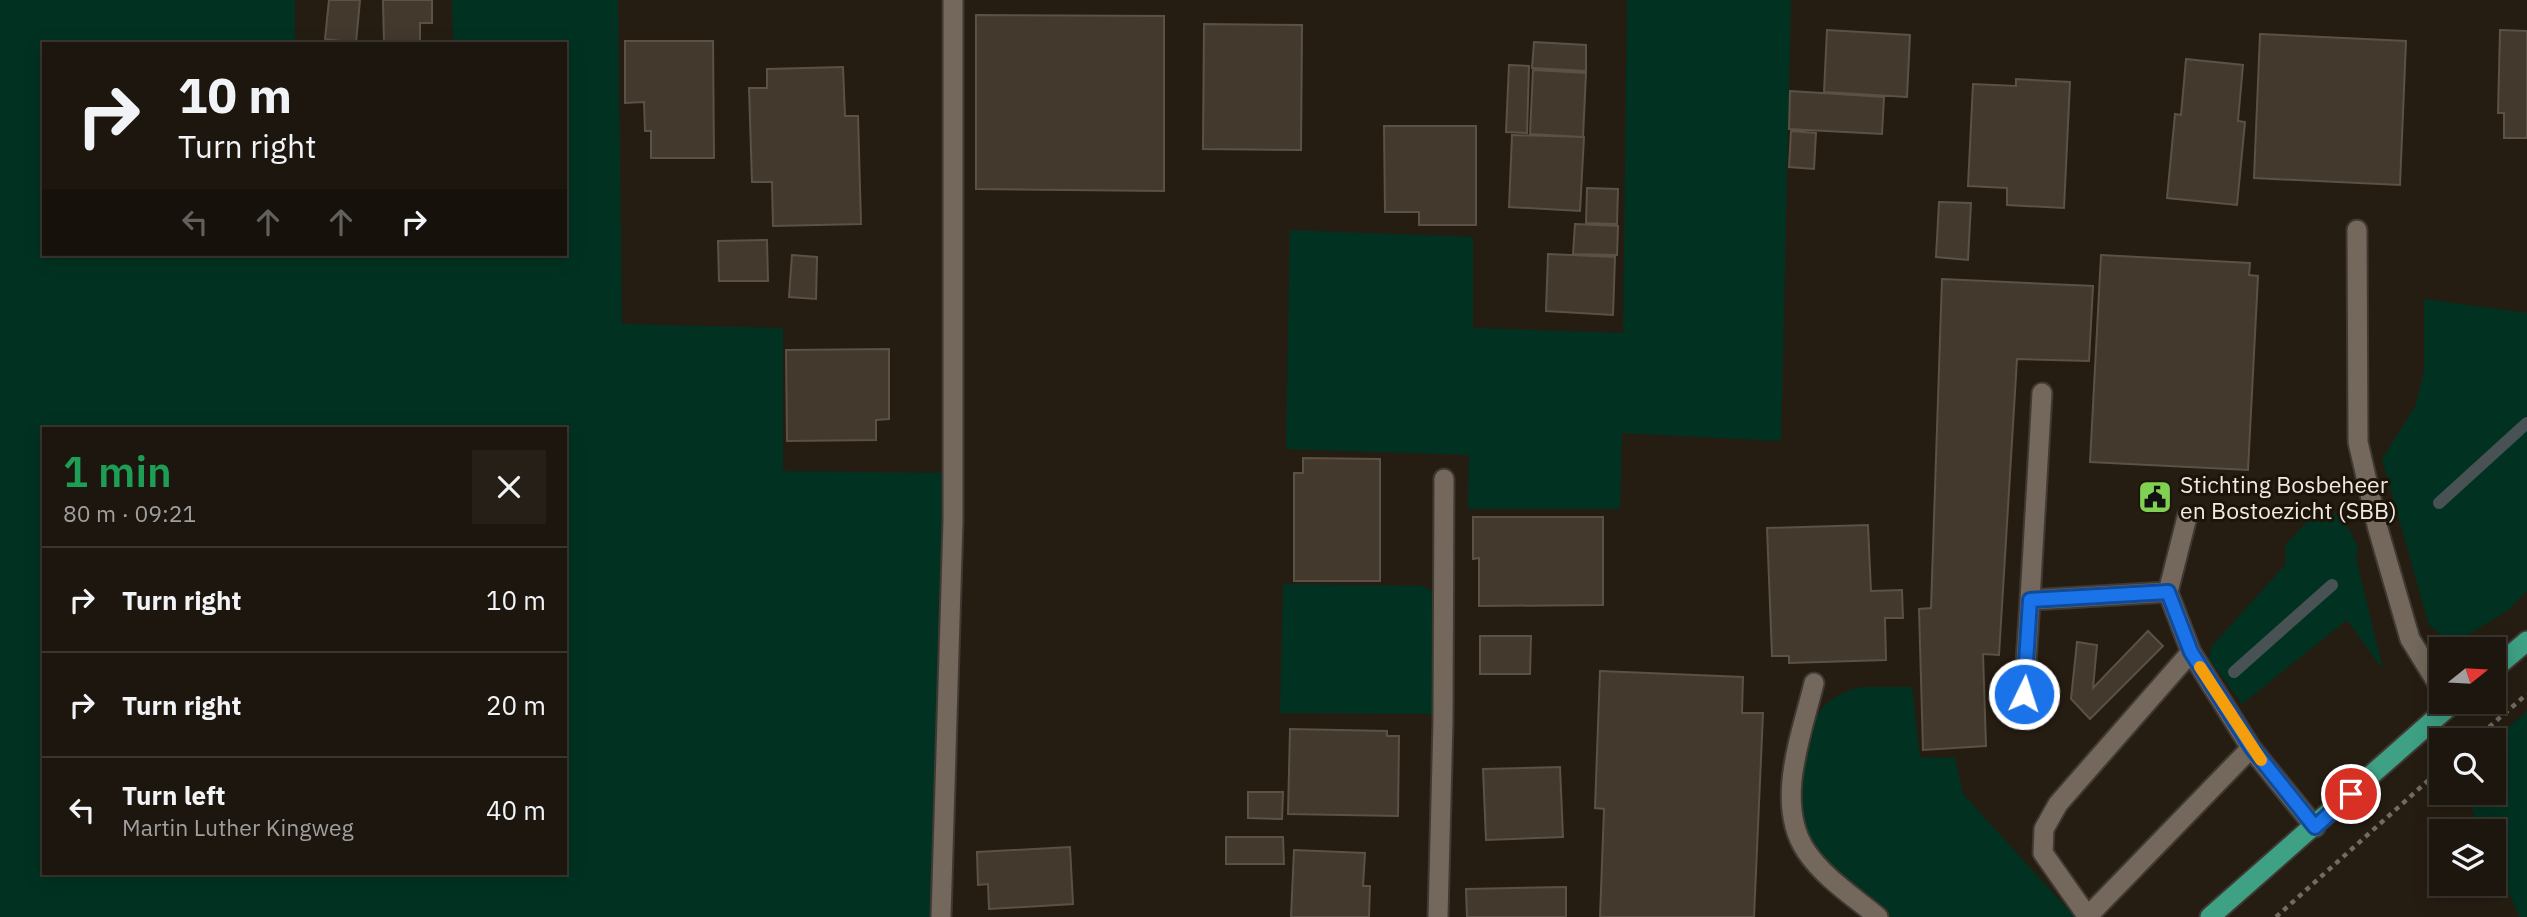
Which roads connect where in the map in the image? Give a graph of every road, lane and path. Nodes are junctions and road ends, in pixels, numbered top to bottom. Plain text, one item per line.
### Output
1 (953, 0) edge
2 (2357, 230) dead end
3 (2042, 393) dead end
4 (1444, 479) dead end
5 (2187, 516) dead end
6 (2168, 592) junction
7 (2030, 600) junction
8 (2527, 640) edge
9 (2191, 652) junction
10 (2506, 658) edge
11 (2429, 668) edge
12 (1814, 683) dead end
13 (2024, 694) dead end
14 (2527, 694) edge
15 (2433, 714) edge
16 (2488, 728) edge
17 (2252, 748) junction
18 (2429, 780) edge
19 (2315, 827) junction
20 (941, 917) edge
21 (1438, 917) edge
22 (1878, 917) edge
23 (2088, 917) edge
24 (2210, 917) edge
25 (2276, 917) edge

1 - 20 street
2 - 11 street
3 - 7 street
4 - 21 street
5 - 6 street
6 - 7 street
6 - 9 street
7 - 13 street
8 - 10 main road
9 - 17 street
9 - 23 street
12 - 22 street
14 - 16 path
15 - 19 main road
17 - 19 street
17 - 23 street
18 - 25 path
19 - 24 main road

